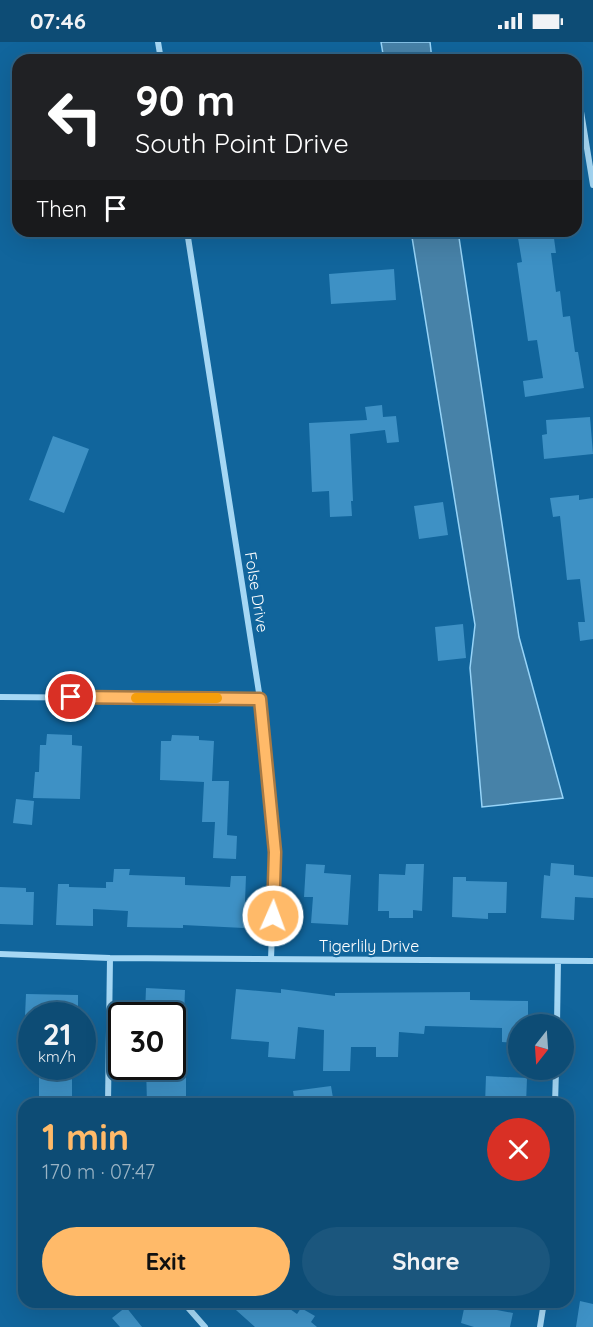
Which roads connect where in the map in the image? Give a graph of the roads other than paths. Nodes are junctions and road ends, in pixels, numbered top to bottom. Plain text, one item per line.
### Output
1 (582, 118) edge
2 (593, 185) edge
3 (188, 237) edge
4 (0, 697) edge
5 (260, 699) junction
6 (0, 954) edge
7 (110, 958) junction
8 (271, 959) junction
9 (558, 961) junction
10 (593, 961) edge
11 (557, 1014) edge
12 (556, 1080) edge
13 (108, 1098) edge
14 (555, 1098) edge
15 (188, 1308) edge
16 (543, 1308) edge
17 (205, 1327) edge
18 (540, 1327) edge

1 - 2 street
3 - 5 street, Folse Drive
4 - 5 street
5 - 8 street, Folse Drive
6 - 7 street, Tigerlily Drive
7 - 8 street, Tigerlily Drive
7 - 13 street
8 - 9 street, Tigerlily Drive
9 - 10 street, Tigerlily Drive
9 - 11 street
12 - 14 street
15 - 17 street
16 - 18 street

